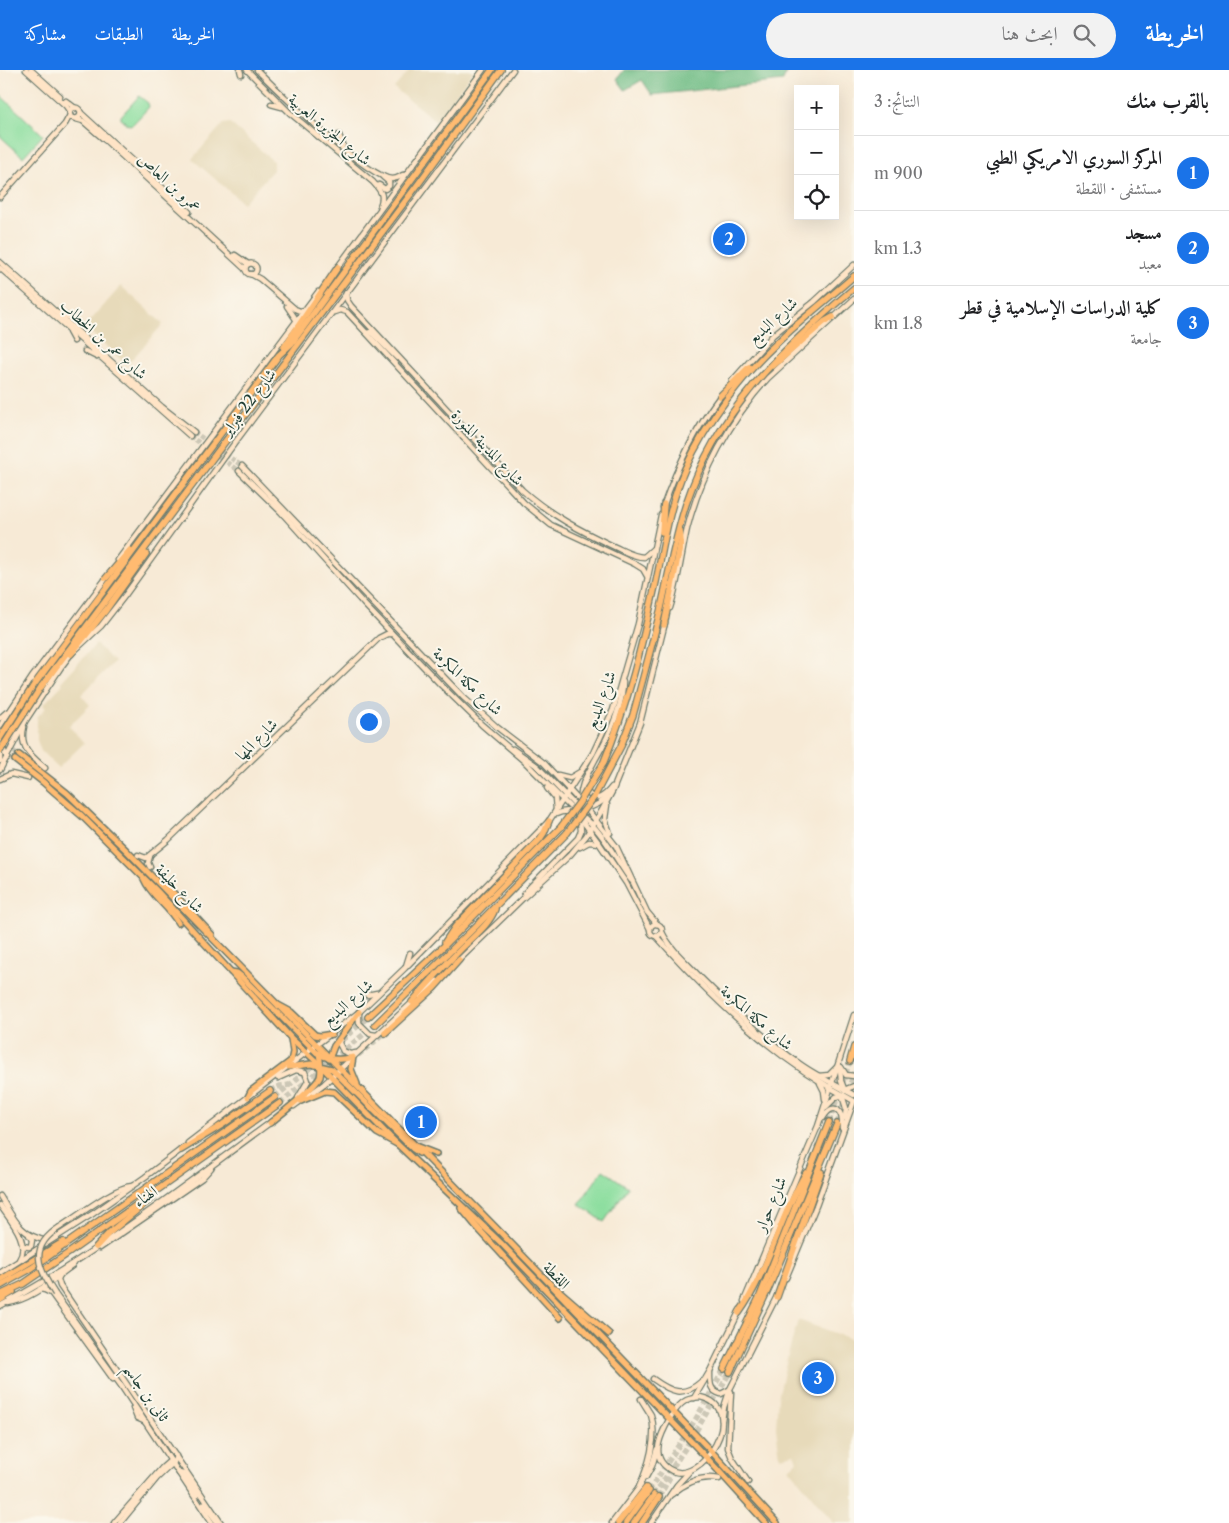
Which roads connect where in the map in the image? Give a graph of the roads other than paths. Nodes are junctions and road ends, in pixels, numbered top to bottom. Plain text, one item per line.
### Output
1 (26, 70) edge
2 (31, 70) edge
3 (247, 70) edge
4 (257, 70) edge
5 (483, 70) edge
6 (492, 70) edge
7 (501, 70) edge
8 (506, 70) edge
9 (513, 70) edge
10 (490, 86) junction
11 (272, 104) dead end
12 (75, 108) junction
13 (290, 112) junction
14 (81, 113) junction
15 (72, 116) junction
16 (339, 135) dead end
17 (345, 149) junction
18 (366, 165) junction
19 (358, 168) junction
20 (410, 168) junction
21 (0, 197) edge
22 (377, 212) junction
23 (0, 262) edge
24 (854, 265) edge
25 (247, 266) junction
26 (338, 267) junction
27 (0, 268) edge
28 (253, 273) junction
29 (854, 276) edge
30 (854, 288) edge
31 (346, 293) junction
32 (854, 299) edge
33 (286, 302) junction
34 (54, 310) junction
35 (305, 310) junction
36 (332, 312) junction
37 (833, 317) junction
38 (805, 318) junction
39 (74, 320) dead end
40 (297, 321) junction
41 (67, 328) junction
42 (367, 334) junction
43 (74, 341) dead end
44 (84, 351) dead end
45 (279, 355) junction
46 (405, 363) junction
47 (110, 366) junction
48 (765, 370) junction
49 (720, 396) junction
50 (242, 466) tunnel mouth
51 (239, 471) tunnel mouth
52 (664, 504) junction
53 (679, 529) junction
54 (149, 530) junction
55 (158, 532) junction
56 (655, 547) junction
57 (662, 548) junction
58 (640, 557) junction
59 (635, 564) junction
60 (648, 577) junction
61 (106, 578) junction
62 (382, 624) junction
63 (664, 625) junction
64 (392, 634) junction
65 (379, 638) junction
66 (71, 654) junction
67 (623, 676) junction
68 (446, 679) junction
69 (452, 680) dead end
70 (14, 706) junction
71 (10, 712) junction
72 (29, 714) junction
73 (0, 718) edge
74 (26, 720) junction
75 (0, 726) edge
76 (15, 741) junction
77 (1, 745) edge
78 (508, 746) junction
79 (12, 748) junction
80 (0, 755) edge
81 (19, 755) tunnel mouth
82 (7, 758) junction
83 (15, 760) tunnel mouth
84 (0, 761) edge
85 (586, 765) junction
86 (45, 768) dead end
87 (532, 769) junction
88 (0, 770) edge
89 (555, 774) junction
90 (588, 774) junction
91 (28, 778) dead end
92 (0, 779) edge
93 (617, 780) junction
94 (613, 790) junction
95 (572, 791) junction
96 (565, 798) junction
97 (608, 801) junction
98 (576, 805) junction
99 (583, 806) junction
100 (555, 813) junction
101 (576, 813) junction
102 (584, 816) junction
103 (596, 819) junction
104 (549, 821) junction
105 (593, 825) junction
106 (589, 829) junction
107 (580, 834) junction
108 (599, 843) junction
109 (616, 846) junction
110 (138, 855) dead end
111 (150, 856) junction
112 (150, 867) dead end
113 (557, 868) junction
114 (496, 873) junction
115 (143, 876) junction
116 (487, 877) dead end
117 (633, 883) junction
118 (165, 884) dead end
119 (523, 898) junction
120 (460, 903) dead end
121 (496, 906) junction
122 (457, 914) junction
123 (178, 923) dead end
124 (657, 924) junction
125 (650, 928) junction
126 (662, 932) junction
127 (656, 936) junction
128 (444, 946) junction
129 (221, 948) junction
130 (410, 953) dead end
131 (459, 960) junction
132 (405, 968) junction
133 (231, 972) junction
134 (379, 993) junction
135 (367, 995) dead end
136 (412, 1002) junction
137 (276, 1004) junction
138 (360, 1012) junction
139 (854, 1015) edge
140 (368, 1017) tunnel mouth
141 (375, 1025) tunnel mouth
142 (386, 1033) tunnel mouth
143 (332, 1034) junction
144 (376, 1035) junction
145 (342, 1036) junction
146 (291, 1038) junction
147 (315, 1047) junction
148 (854, 1047) edge
149 (358, 1052) junction
150 (307, 1053) junction
151 (319, 1055) junction
152 (353, 1057) junction
153 (330, 1059) junction
154 (850, 1061) dead end
155 (839, 1063) junction
156 (320, 1065) junction
157 (289, 1067) junction
158 (329, 1068) junction
159 (338, 1071) junction
160 (818, 1076) junction
161 (854, 1076) edge
162 (332, 1077) junction
163 (819, 1082) junction
164 (268, 1083) junction
165 (831, 1086) junction
166 (854, 1086) tunnel mouth
167 (359, 1089) junction
168 (270, 1091) tunnel mouth
169 (845, 1093) junction
170 (854, 1095) edge
171 (248, 1097) junction
172 (274, 1097) tunnel mouth
173 (300, 1100) junction
174 (854, 1101) edge
175 (280, 1103) tunnel mouth
176 (823, 1110) junction
177 (854, 1112) edge
178 (829, 1122) tunnel mouth
179 (270, 1123) joint
180 (837, 1124) tunnel mouth
181 (846, 1124) junction
182 (818, 1126) junction
183 (832, 1137) junction
184 (841, 1137) junction
185 (400, 1145) junction
186 (416, 1147) junction
187 (180, 1150) junction
188 (436, 1154) dead end
189 (425, 1156) junction
190 (815, 1158) junction
191 (214, 1164) junction
192 (133, 1186) junction
193 (152, 1194) junction
194 (0, 1196) edge
195 (455, 1199) junction
196 (0, 1205) edge
197 (28, 1235) junction
198 (72, 1239) junction
199 (49, 1242) junction
200 (23, 1246) junction
201 (96, 1247) junction
202 (16, 1263) junction
203 (0, 1273) edge
204 (61, 1274) junction
205 (0, 1280) edge
206 (23, 1284) junction
207 (549, 1285) junction
208 (0, 1286) edge
209 (60, 1286) junction
210 (531, 1286) junction
211 (40, 1289) junction
212 (53, 1294) junction
213 (0, 1295) edge
214 (535, 1296) dead end
215 (777, 1297) junction
216 (1, 1303) edge
217 (739, 1313) junction
218 (560, 1318) dead end
219 (609, 1334) dead end
220 (710, 1371) junction
221 (706, 1377) junction
222 (653, 1379) dead end
223 (731, 1387) junction
224 (641, 1398) dead end
225 (694, 1398) junction
226 (138, 1403) junction
227 (145, 1405) dead end
228 (674, 1413) junction
229 (153, 1416) dead end
230 (670, 1420) junction
231 (722, 1420) junction
232 (154, 1424) junction
233 (150, 1430) junction
234 (160, 1445) junction
235 (657, 1445) junction
236 (170, 1448) junction
237 (711, 1451) junction
238 (706, 1457) junction
239 (173, 1461) junction
240 (163, 1470) junction
241 (177, 1472) junction
242 (690, 1472) junction
243 (718, 1479) dead end
244 (748, 1482) dead end
245 (196, 1492) junction
246 (649, 1492) junction
247 (669, 1496) junction
248 (114, 1523) edge
249 (120, 1523) edge
250 (212, 1523) edge
251 (219, 1523) edge
252 (612, 1523) edge
253 (618, 1523) edge
254 (626, 1523) edge
255 (634, 1523) edge
256 (642, 1523) edge
257 (651, 1523) edge
258 (766, 1523) edge
259 (777, 1523) edge

1 - 15 main road, عمرو بن العاص
2 - 12 main road
3 - 13 main road, شارع الجزيرة العربية
4 - 17 main road, شارع الجزيرة العربية
5 - 20 main road, شارع 22 فبراير
6 - 45 highway, شارع 22 فبراير
7 - 10 highway, شارع 22 فبراير
8 - 10 highway
9 - 31 main road, شارع 22 فبراير
10 - 55 highway, شارع 22 فبراير
11 - 13 main road
12 - 14 main road, عمرو بن العاص
12 - 15 main road
13 - 19 main road, شارع الجزيرة العربية
14 - 15 main road
14 - 25 main road, عمرو بن العاص
15 - 21 main road
15 - 25 main road, عمرو بن العاص
16 - 17 main road
17 - 18 main road, شارع الجزيرة العربية
18 - 19 main road
18 - 20 main road, شارع الجزيرة العربية
19 - 22 main road, شارع الجزيرة العربية
20 - 22 main road, شارع 22 فبراير
22 - 26 main road, شارع 22 فبراير
23 - 34 main road, شارع عمر بن الخطاب
24 - 49 main road, شارع البديع
25 - 28 main road
25 - 28 main road
26 - 35 main road, شارع 22 فبراير
26 - 45 highway
27 - 41 main road, شارع عمر بن الخطاب
28 - 33 main road
29 - 38 highway, شارع البديع
30 - 48 highway, شارع البديع
31 - 36 main road, شارع 22 فبراير
31 - 46 main road, شارع المدينة المنورة
32 - 37 main road
33 - 35 main road
33 - 40 main road
34 - 39 main road
34 - 47 main road, شارع عمر بن الخطاب
35 - 40 main road, شارع 22 فبراير
36 - 42 main road, شارع المدينة المنورة
36 - 66 main road, شارع 22 فبراير
37 - 48 highway
37 - 63 main road
38 - 49 highway
38 - 57 highway, شارع البديع
40 - 61 main road, شارع 22 فبراير
41 - 43 main road
41 - 47 main road, شارع عمر بن الخطاب
42 - 46 main road
42 - 59 main road, شارع المدينة المنورة
44 - 47 main road
45 - 54 highway, شارع 22 فبراير
46 - 58 main road, شارع المدينة المنورة
48 - 53 highway, شارع البديع
49 - 52 main road, شارع البديع
50 - 68 main road, شارع مكة المكرمة
51 - 62 main road, شارع مكة المكرمة
52 - 56 main road, شارع البديع
52 - 57 highway
53 - 63 highway
53 - 121 highway, شارع البديع, bridge
54 - 61 highway
54 - 77 highway, شارع 22 فبراير, bridge
55 - 66 highway
55 - 77 highway, شارع 22 فبراير, bridge
56 - 58 main road
56 - 60 main road, شارع البديع
57 - 128 highway, شارع البديع, bridge
58 - 59 main road
59 - 60 main road, شارع المدينة المنورة
60 - 67 main road, شارع البديع
61 - 70 main road, شارع 22 فبراير
62 - 64 main road, شارع مكة المكرمة
62 - 65 main road
63 - 93 main road
64 - 65 main road, شارع المها
64 - 78 main road, شارع مكة المكرمة
65 - 111 main road, شارع المها
66 - 72 main road, شارع 22 فبراير
67 - 85 main road, شارع البديع
67 - 90 main road
68 - 69 main road
68 - 89 main road, شارع مكة المكرمة
70 - 71 main road, شارع 22 فبراير
70 - 73 main road
71 - 74 main road
71 - 75 main road, شارع 22 فبراير
72 - 74 main road, شارع 22 فبراير
72 - 86 main road
74 - 76 main road, شارع 22 فبراير
76 - 77 main road
76 - 79 main road, شارع 22 فبراير
77 - 79 main road
77 - 82 main road
78 - 87 main road, شارع مكة المكرمة
78 - 96 main road
79 - 82 main road, شارع 22 فبراير
80 - 84 main road
81 - 129 main road, شارع خليفة
82 - 88 main road, شارع 22 فبراير
83 - 115 main road, شارع خليفة
85 - 89 main road
85 - 95 main road, شارع البديع
87 - 96 main road, شارع مكة المكرمة
87 - 100 main road
89 - 95 main road, شارع مكة المكرمة
90 - 93 main road
90 - 99 main road
91 - 92 main road
93 - 94 main road
94 - 97 main road
94 - 99 main road
95 - 96 main road, شارع البديع
95 - 98 main road
95 - 99 main road, شارع مكة المكرمة
96 - 98 main road
96 - 100 main road, شارع البديع
96 - 101 main road, شارع مكة المكرمة
97 - 103 main road
97 - 109 main road
98 - 99 main road
98 - 101 main road
99 - 102 main road
99 - 103 main road, شارع مكة المكرمة
100 - 101 main road
100 - 104 main road, شارع البديع
101 - 102 main road
101 - 106 main road, شارع مكة المكرمة
101 - 107 main road
102 - 105 main road
102 - 106 main road
103 - 105 main road
103 - 109 main road, شارع مكة المكرمة
104 - 107 main road
104 - 114 main road, شارع البديع
104 - 128 highway
105 - 106 main road
105 - 117 main road
106 - 108 main road, شارع مكة المكرمة
106 - 113 main road
107 - 119 main road
108 - 113 main road
108 - 125 main road, شارع مكة المكرمة
109 - 117 main road, شارع مكة المكرمة
110 - 111 main road
111 - 112 main road
113 - 119 main road
114 - 116 main road
114 - 122 main road, شارع البديع
115 - 123 main road
115 - 133 main road, شارع خليفة
117 - 124 main road, شارع مكة المكرمة
118 - 129 main road
119 - 131 main road
120 - 122 main road
121 - 136 highway
121 - 141 highway
122 - 132 main road, شارع البديع
124 - 125 main road
124 - 126 main road
125 - 127 main road
126 - 127 main road
126 - 160 main road, شارع مكة المكرمة
127 - 163 main road, شارع مكة المكرمة
128 - 140 highway, شارع البديع
129 - 137 main road, شارع خليفة
130 - 132 main road
131 - 136 main road
131 - 142 highway
132 - 134 main road, شارع البديع
133 - 146 main road, شارع خليفة
133 - 147 main road
134 - 135 main road
134 - 138 main road, شارع البديع
136 - 144 main road
137 - 143 main road
137 - 147 main road, شارع خليفة
138 - 143 main road, شارع البديع
138 - 144 main road
138 - 145 main road
139 - 155 main road, شارع حوار
143 - 147 main road, شارع البديع
144 - 149 main road
145 - 149 main road
145 - 153 main road
146 - 150 main road, شارع خليفة
146 - 171 main road
147 - 150 main road, شارع البديع
147 - 151 main road
147 - 153 main road, اللقطة
148 - 154 highway
149 - 152 main road
150 - 156 main road, اللقطة
150 - 157 main road, شارع البديع
151 - 153 main road
151 - 156 main road
152 - 153 main road
152 - 159 main road
152 - 167 main road
153 - 158 main road
153 - 159 main road, اللقطة
155 - 160 main road
155 - 161 main road
155 - 165 main road, شارع حوار
155 - 169 main road
156 - 157 main road
156 - 158 main road
156 - 162 main road, اللقطة
156 - 173 main road
157 - 164 main road, شارع البديع
158 - 159 main road
158 - 162 main road
159 - 162 main road
159 - 167 main road, اللقطة
159 - 189 main road
160 - 165 main road, شارع مكة المكرمة
162 - 173 main road
162 - 185 main road, اللقطة
163 - 165 main road, شارع مكة المكرمة
163 - 176 main road
164 - 171 main road, الهناء
164 - 173 main road
165 - 169 main road, شارع مكة المكرمة
165 - 169 main road
165 - 176 main road, شارع حوار
166 - 169 main road
167 - 186 main road, اللقطة
168 - 187 highway
169 - 170 main road, شارع مكة المكرمة
169 - 174 main road, شارع مكة المكرمة
169 - 176 main road
169 - 184 main road
171 - 187 main road, الهناء
172 - 198 highway, الهناء
173 - 179 main road
173 - 185 main road
174 - 181 main road
175 - 193 highway, الهناء
176 - 182 main road, شارع حوار
177 - 181 main road
178 - 190 highway, شارع حوار
179 - 191 main road, الهناء
180 - 183 highway, شارع حوار
181 - 184 main road
182 - 184 main road
182 - 217 main road, شارع حوار
183 - 190 highway, شارع حوار
183 - 215 highway
184 - 215 main road
185 - 195 main road, اللقطة
186 - 188 main road
186 - 189 main road, اللقطة
187 - 192 main road, الهناء
189 - 207 main road, اللقطة
190 - 217 highway
191 - 201 main road, الهناء
191 - 204 main road
192 - 199 main road, الهناء
192 - 212 main road, ثانى بن جاسم, bridge
193 - 201 highway
193 - 206 highway, الهناء
194 - 197 main road
195 - 210 main road
195 - 230 main road, اللقطة
196 - 200 main road
197 - 199 main road
197 - 200 main road
198 - 205 highway
198 - 208 highway, الهناء
199 - 202 main road, الهناء
200 - 202 main road
201 - 216 main road, الهناء
202 - 203 main road, الهناء
204 - 209 main road
204 - 211 main road
206 - 213 highway, الهناء
206 - 216 highway
207 - 219 main road
207 - 228 main road, اللقطة
209 - 212 main road
209 - 226 main road, ثانى بن جاسم
210 - 214 main road
210 - 218 main road
211 - 212 main road
211 - 216 main road
212 - 233 main road, ثانى بن جاسم
215 - 223 main road
217 - 220 main road, شارع حوار
220 - 221 main road, شارع حوار
220 - 223 main road
221 - 222 main road
221 - 225 main road, شارع حوار
223 - 231 main road
223 - 244 main road
224 - 246 main road
225 - 228 main road
225 - 231 main road
226 - 227 main road
226 - 232 main road, ثانى بن جاسم
228 - 230 main road
228 - 237 main road, اللقطة
229 - 232 main road
230 - 235 main road
230 - 238 main road, اللقطة
231 - 237 main road
232 - 236 main road, ثانى بن جاسم
233 - 234 main road, ثانى بن جاسم
233 - 240 main road
234 - 236 main road
234 - 239 main road, ثانى بن جاسم
235 - 242 main road
235 - 246 main road
236 - 239 main road, ثانى بن جاسم
237 - 238 main road
237 - 259 main road, اللقطة
238 - 242 main road
238 - 258 main road, اللقطة
239 - 240 main road
239 - 241 main road, ثانى بن جاسم
239 - 245 main road
239 - 251 main road, ثانى بن جاسم
240 - 241 main road
240 - 248 main road
240 - 249 main road
241 - 245 main road
241 - 250 main road, ثانى بن جاسم
242 - 247 main road
243 - 247 main road
245 - 251 main road
246 - 252 main road
246 - 253 highway
246 - 254 highway
246 - 255 highway
246 - 256 highway
247 - 257 main road

